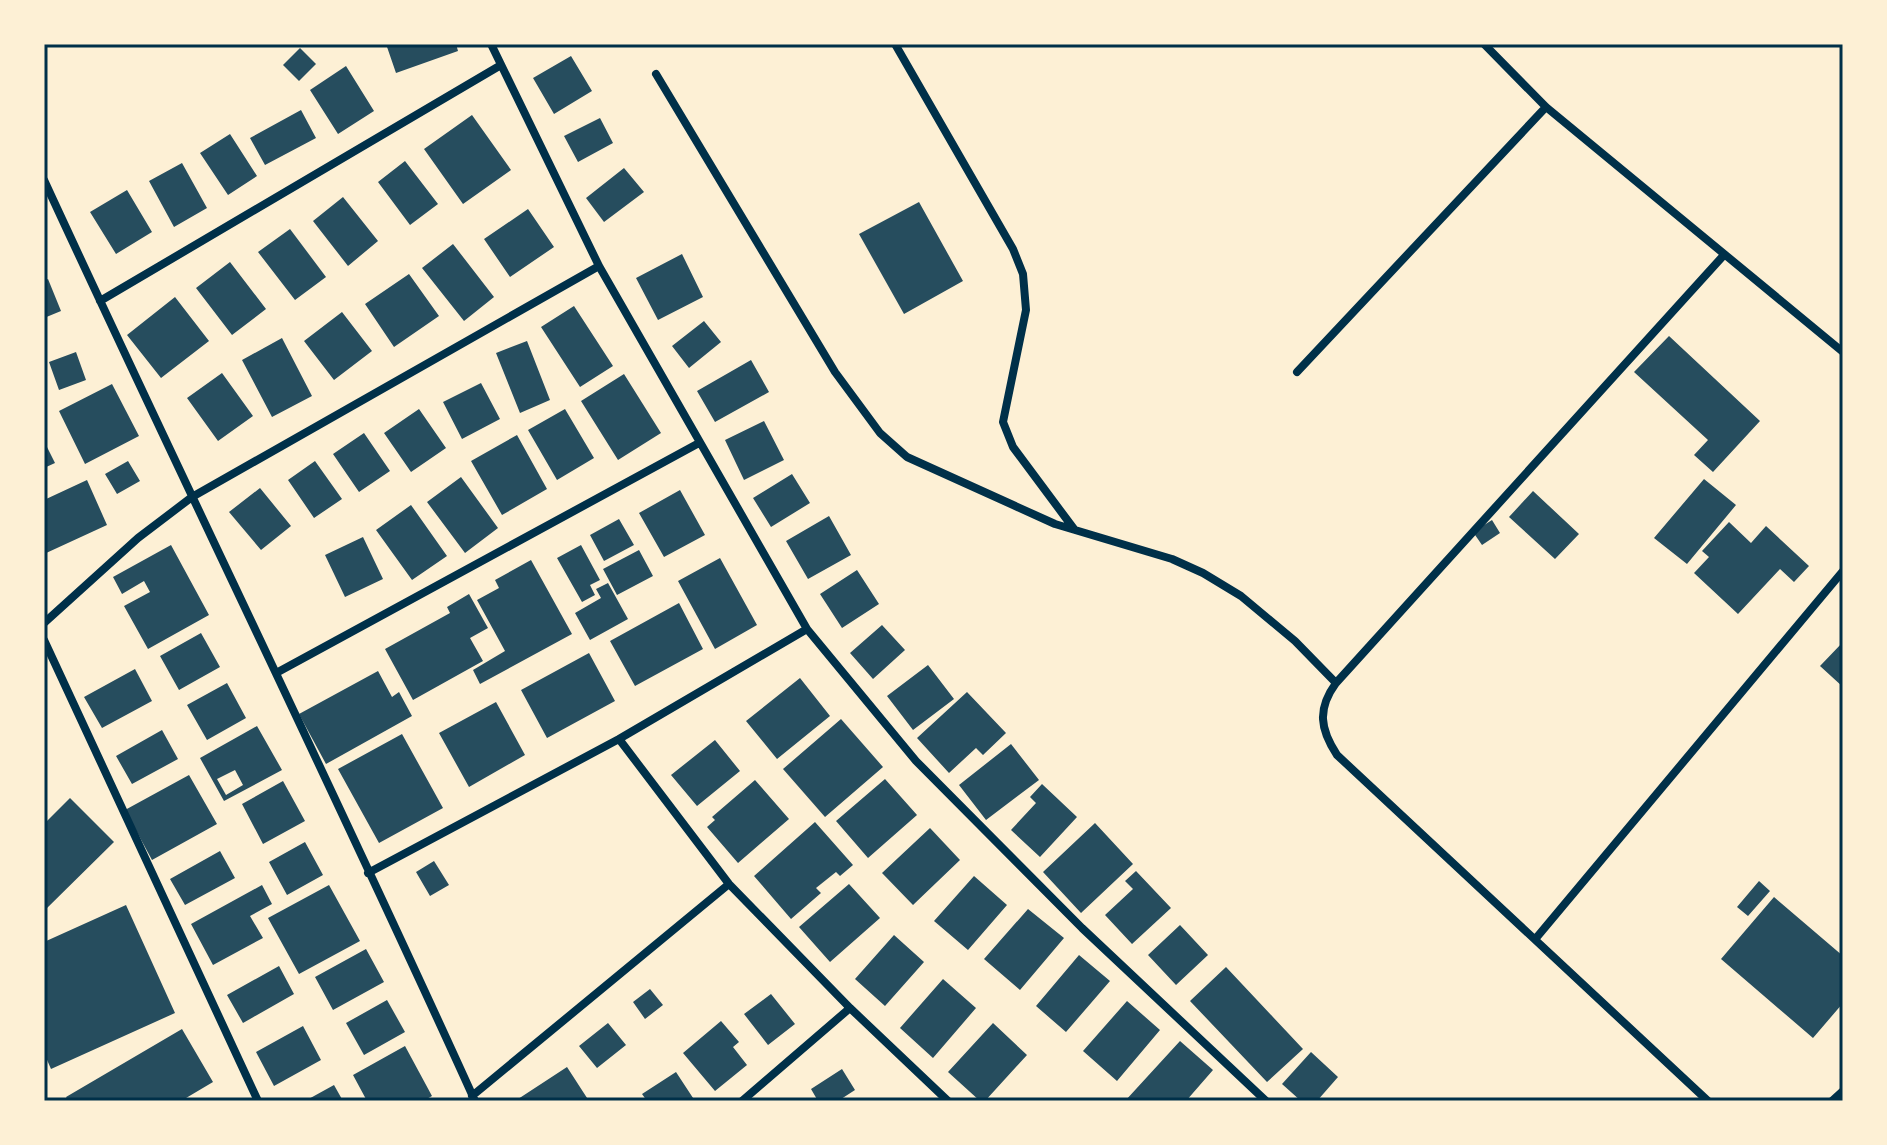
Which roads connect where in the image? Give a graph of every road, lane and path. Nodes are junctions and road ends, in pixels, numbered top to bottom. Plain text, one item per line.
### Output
1 (491, 44) edge
2 (895, 44) edge
3 (1484, 44) edge
4 (501, 65) junction
5 (656, 74) dead end
6 (1546, 107) junction
7 (44, 180) edge
8 (1723, 256) junction
9 (599, 266) junction
10 (100, 301) junction
11 (1843, 352) edge
12 (1297, 372) dead end
13 (699, 443) junction
14 (192, 497) junction
15 (1075, 529) junction
16 (1843, 571) edge
17 (44, 623) edge
18 (807, 629) junction
19 (44, 640) edge
20 (278, 672) junction
21 (1336, 683) junction
22 (619, 739) junction
23 (368, 873) junction
24 (729, 884) junction
25 (1537, 937) junction
26 (850, 1008) junction
27 (1843, 1091) edge
28 (474, 1098) edge
29 (258, 1101) edge
30 (742, 1101) edge
31 (948, 1101) edge
32 (1266, 1101) edge
33 (1708, 1101) edge
34 (1832, 1101) edge

1 - 4 street
2 - 15 street
3 - 6 street
4 - 9 street
4 - 10 street
5 - 15 street
6 - 8 street
6 - 12 street
7 - 10 street
8 - 11 street
8 - 21 street
9 - 13 street
9 - 14 street
10 - 14 street
13 - 18 street
13 - 20 street
14 - 17 street
14 - 20 street
15 - 21 street
16 - 25 street
18 - 22 street
18 - 32 street
19 - 29 street
20 - 23 street
21 - 25 street
22 - 23 street
22 - 24 street
23 - 28 street
24 - 26 street
24 - 28 street
25 - 33 street
26 - 30 street
26 - 31 street
27 - 34 street

